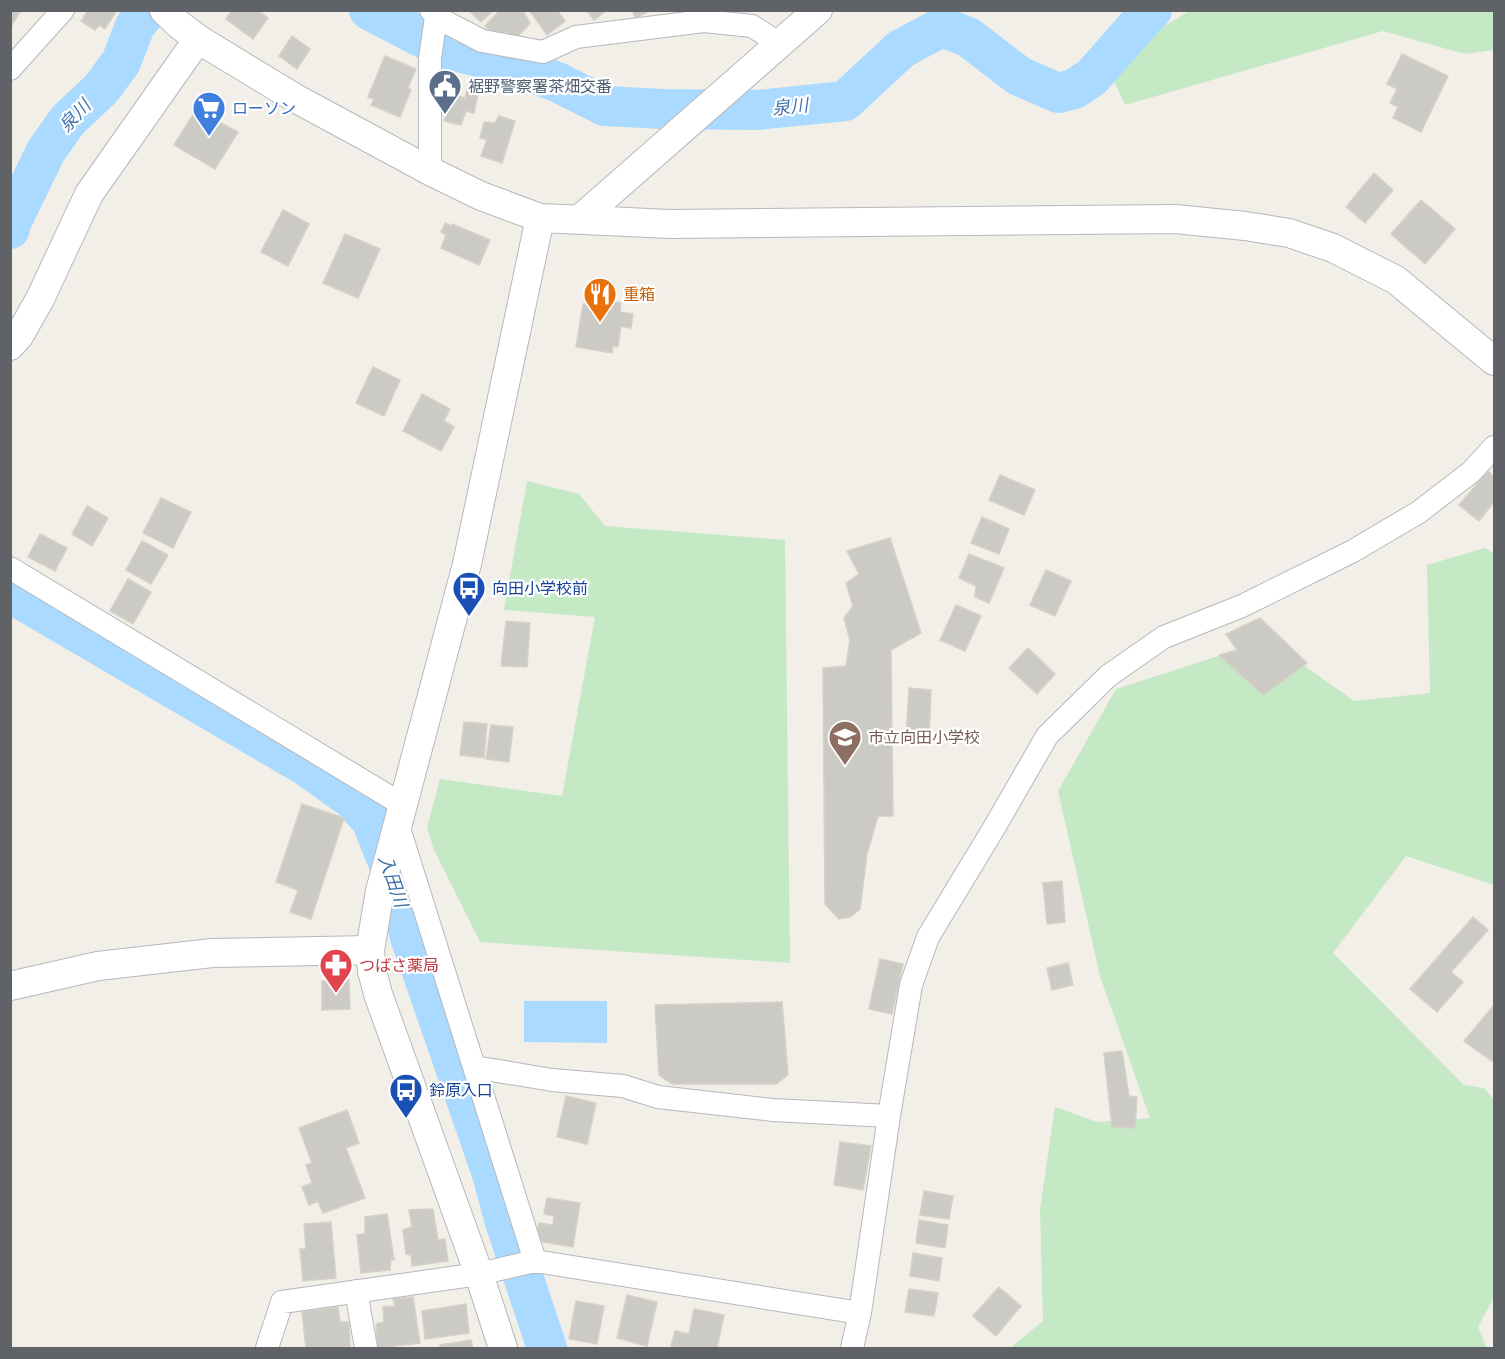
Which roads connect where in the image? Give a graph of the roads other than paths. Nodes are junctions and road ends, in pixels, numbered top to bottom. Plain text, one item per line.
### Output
1 (63, 10) edge
2 (818, 10) edge
3 (701, 16) edge
4 (433, 19) edge
5 (180, 24) edge
6 (780, 44) junction
7 (10, 69) edge
8 (430, 171) junction
9 (540, 218) junction
10 (580, 219) junction
11 (10, 346) edge
12 (1494, 361) edge
13 (1494, 447) edge
14 (10, 568) edge
15 (400, 815) junction
16 (370, 950) junction
17 (10, 986) edge
18 (474, 1067) junction
19 (889, 1116) junction
20 (530, 1261) junction
21 (490, 1272) junction
22 (356, 1291) junction
23 (860, 1313) junction
24 (267, 1348) edge
25 (366, 1348) edge
26 (503, 1348) edge
27 (852, 1348) edge

1 - 7 street
2 - 6 street
3 - 4 street
3 - 6 street
4 - 8 street
5 - 8 street
5 - 11 street
6 - 10 street
8 - 9 street
9 - 10 street
9 - 15 street
10 - 12 street
13 - 19 street
14 - 15 street
15 - 16 street
15 - 18 street
16 - 17 street
16 - 21 street
18 - 19 street
18 - 20 street
19 - 23 street
20 - 21 street
20 - 23 street
21 - 22 street
21 - 26 street
22 - 24 street
22 - 25 street
23 - 27 street

